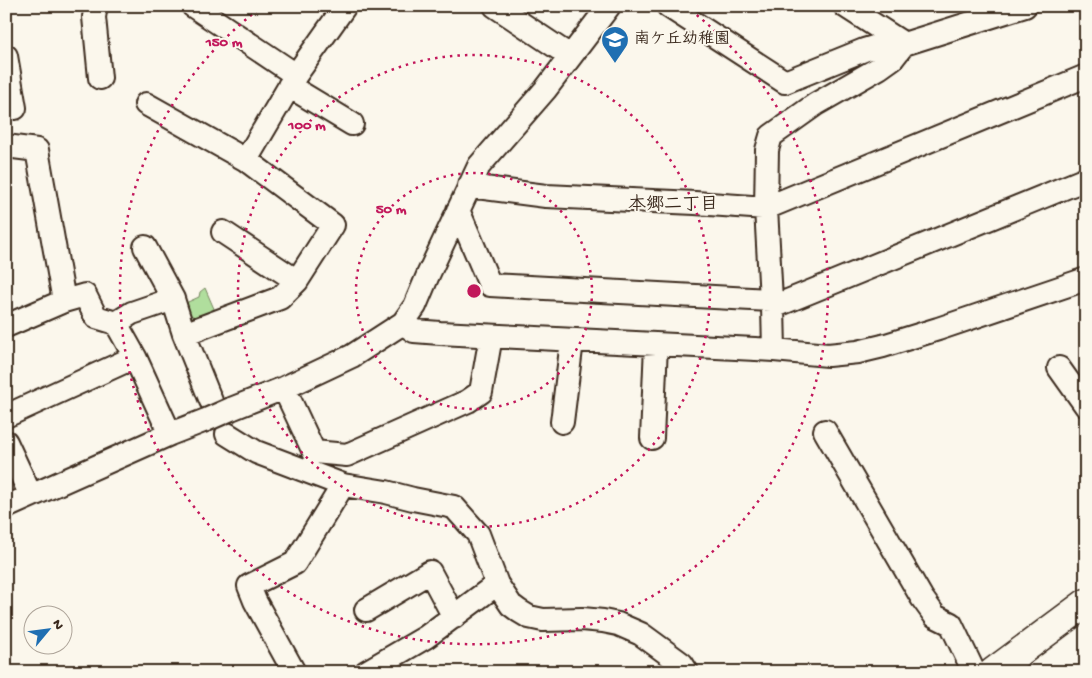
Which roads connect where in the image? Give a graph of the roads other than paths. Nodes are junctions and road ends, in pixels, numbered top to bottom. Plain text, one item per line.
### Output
1 (96, 6) edge
2 (193, 6) edge
3 (345, 6) edge
4 (495, 6) edge
5 (608, 6) edge
6 (668, 6) edge
7 (845, 6) edge
8 (1025, 6) edge
9 (901, 42) junction
10 (6, 56) edge
11 (570, 56) junction
12 (1086, 76) edge
13 (100, 78) dead end
14 (293, 81) junction
15 (146, 104) dead end
16 (15, 108) dead end
17 (352, 124) dead end
18 (6, 146) edge
19 (246, 160) junction
20 (1086, 179) edge
21 (469, 186) junction
22 (766, 208) junction
23 (458, 210) junction
24 (223, 232) dead end
25 (145, 247) dead end
26 (1086, 279) edge
27 (297, 281) junction
28 (174, 299) junction
29 (64, 301) junction
30 (772, 304) junction
31 (116, 323) junction
32 (402, 323) junction
33 (6, 326) edge
34 (184, 334) junction
35 (491, 336) junction
36 (572, 341) junction
37 (656, 345) junction
38 (774, 350) junction
39 (135, 357) junction
40 (1059, 368) dead end
41 (284, 388) junction
42 (1086, 406) edge
43 (216, 410) junction
44 (6, 416) edge
45 (562, 422) dead end
46 (825, 430) dead end
47 (170, 434) junction
48 (227, 434) dead end
49 (652, 438) dead end
50 (6, 442) edge
51 (343, 485) junction
52 (31, 496) junction
53 (6, 507) edge
54 (497, 584) junction
55 (1086, 603) edge
56 (366, 610) dead end
57 (454, 617) junction
58 (294, 672) edge
59 (366, 672) edge
60 (687, 672) edge
61 (974, 672) edge
62 (993, 672) edge

1 - 13 street
2 - 14 street
3 - 14 street
4 - 11 street
5 - 11 street
6 - 9 street
7 - 9 street
8 - 9 street
9 - 22 street
10 - 16 street
11 - 21 street
12 - 22 street
14 - 17 street
14 - 19 street
15 - 19 street
18 - 29 street
19 - 27 street
20 - 30 street
21 - 22 street
21 - 23 street
22 - 30 street
23 - 30 street
23 - 32 street
24 - 27 street
25 - 28 street
26 - 38 street
27 - 34 street
28 - 31 street
28 - 34 street
29 - 31 street
29 - 33 street
30 - 38 street
31 - 39 street
32 - 35 street
32 - 41 street
34 - 43 street
35 - 36 street
35 - 41 street
36 - 37 street
36 - 45 street
37 - 38 street
37 - 49 street
39 - 44 street
39 - 47 street
40 - 42 street
41 - 43 street
43 - 47 street
46 - 61 street
47 - 52 street
48 - 51 street
50 - 52 street
51 - 54 street
51 - 58 street
52 - 53 street
54 - 57 street
54 - 60 street
55 - 62 main road
56 - 57 street
57 - 59 street

